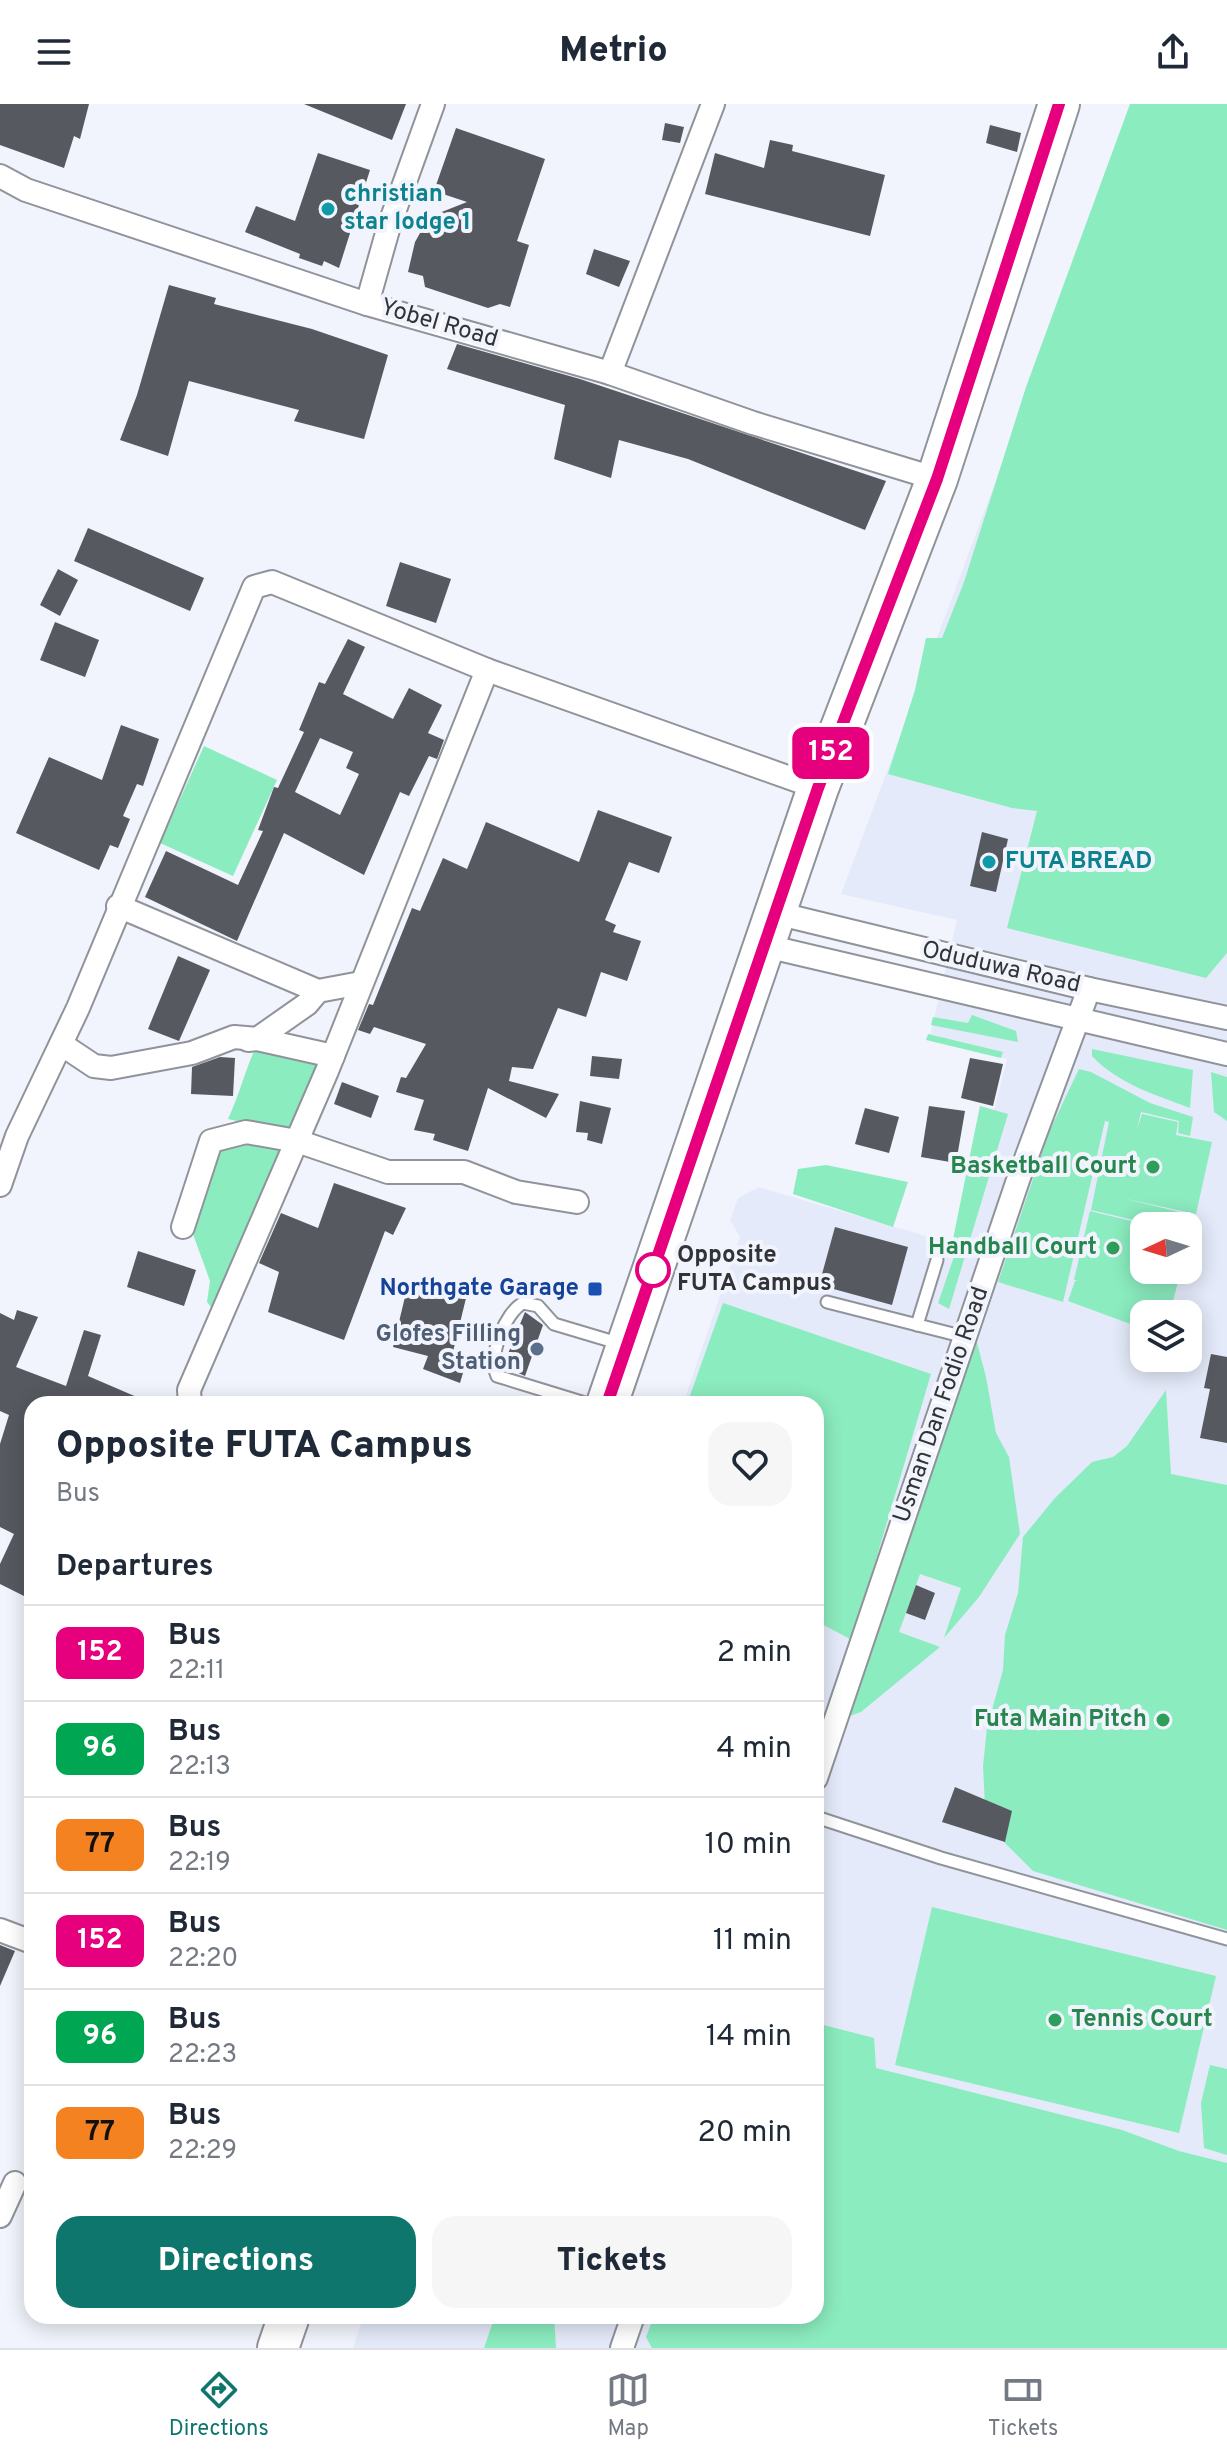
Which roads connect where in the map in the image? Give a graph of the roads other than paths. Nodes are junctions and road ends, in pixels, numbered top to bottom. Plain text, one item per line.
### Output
1 (433, 104) edge
2 (713, 104) edge
3 (1059, 104) edge
4 (0, 176) edge
5 (367, 304) junction
6 (610, 373) junction
7 (937, 479) junction
8 (487, 670) junction
9 (818, 788) junction
10 (118, 906) junction
11 (771, 930) junction
12 (878, 939) junction
13 (870, 969) junction
14 (361, 983) junction
15 (1089, 989) junction
16 (318, 991) junction
17 (1227, 1018) edge
18 (1077, 1019) junction
19 (246, 1038) junction
20 (61, 1044) junction
21 (1227, 1054) edge
22 (333, 1056) junction
23 (297, 1141) junction
24 (0, 1185) edge
25 (577, 1202) dead end
26 (183, 1227) dead end
27 (937, 1260) dead end
28 (827, 1302) dead end
29 (917, 1325) junction
30 (965, 1337) junction
31 (627, 1346) junction
32 (189, 1396) edge
33 (562, 1396) edge
34 (610, 1396) edge
35 (824, 1754) edge
36 (824, 1820) edge
37 (0, 1930) edge
38 (24, 1939) edge
39 (1227, 1939) edge
40 (16, 2184) edge
41 (0, 2216) edge
42 (286, 2324) edge
43 (630, 2324) edge
44 (278, 2348) edge
45 (622, 2348) edge

1 - 5 street
2 - 6 street
3 - 7 highway
4 - 5 street, Yobel Road
5 - 6 street, Yobel Road
6 - 7 street, Yobel Road
7 - 9 highway
8 - 9 street
8 - 10 street
8 - 14 street
9 - 11 highway
10 - 16 street
10 - 20 street
11 - 12 street, Oduduwa Road
11 - 13 street
11 - 31 highway
12 - 13 street
12 - 15 street, Oduduwa Road
13 - 18 street
14 - 16 street
14 - 22 street
15 - 17 street, Oduduwa Road
15 - 18 street, Usman Dan Fodio Road
16 - 19 street
18 - 21 street
18 - 30 street, Usman Dan Fodio Road
19 - 20 street
19 - 22 street
20 - 24 street
22 - 23 street
23 - 25 street
23 - 26 street
23 - 32 street
27 - 29 lane
28 - 29 lane
29 - 30 lane
30 - 35 street, Usman Dan Fodio Road
31 - 33 lane
31 - 34 highway
36 - 39 lane
37 - 38 street
40 - 41 street
42 - 44 highway
43 - 45 street

